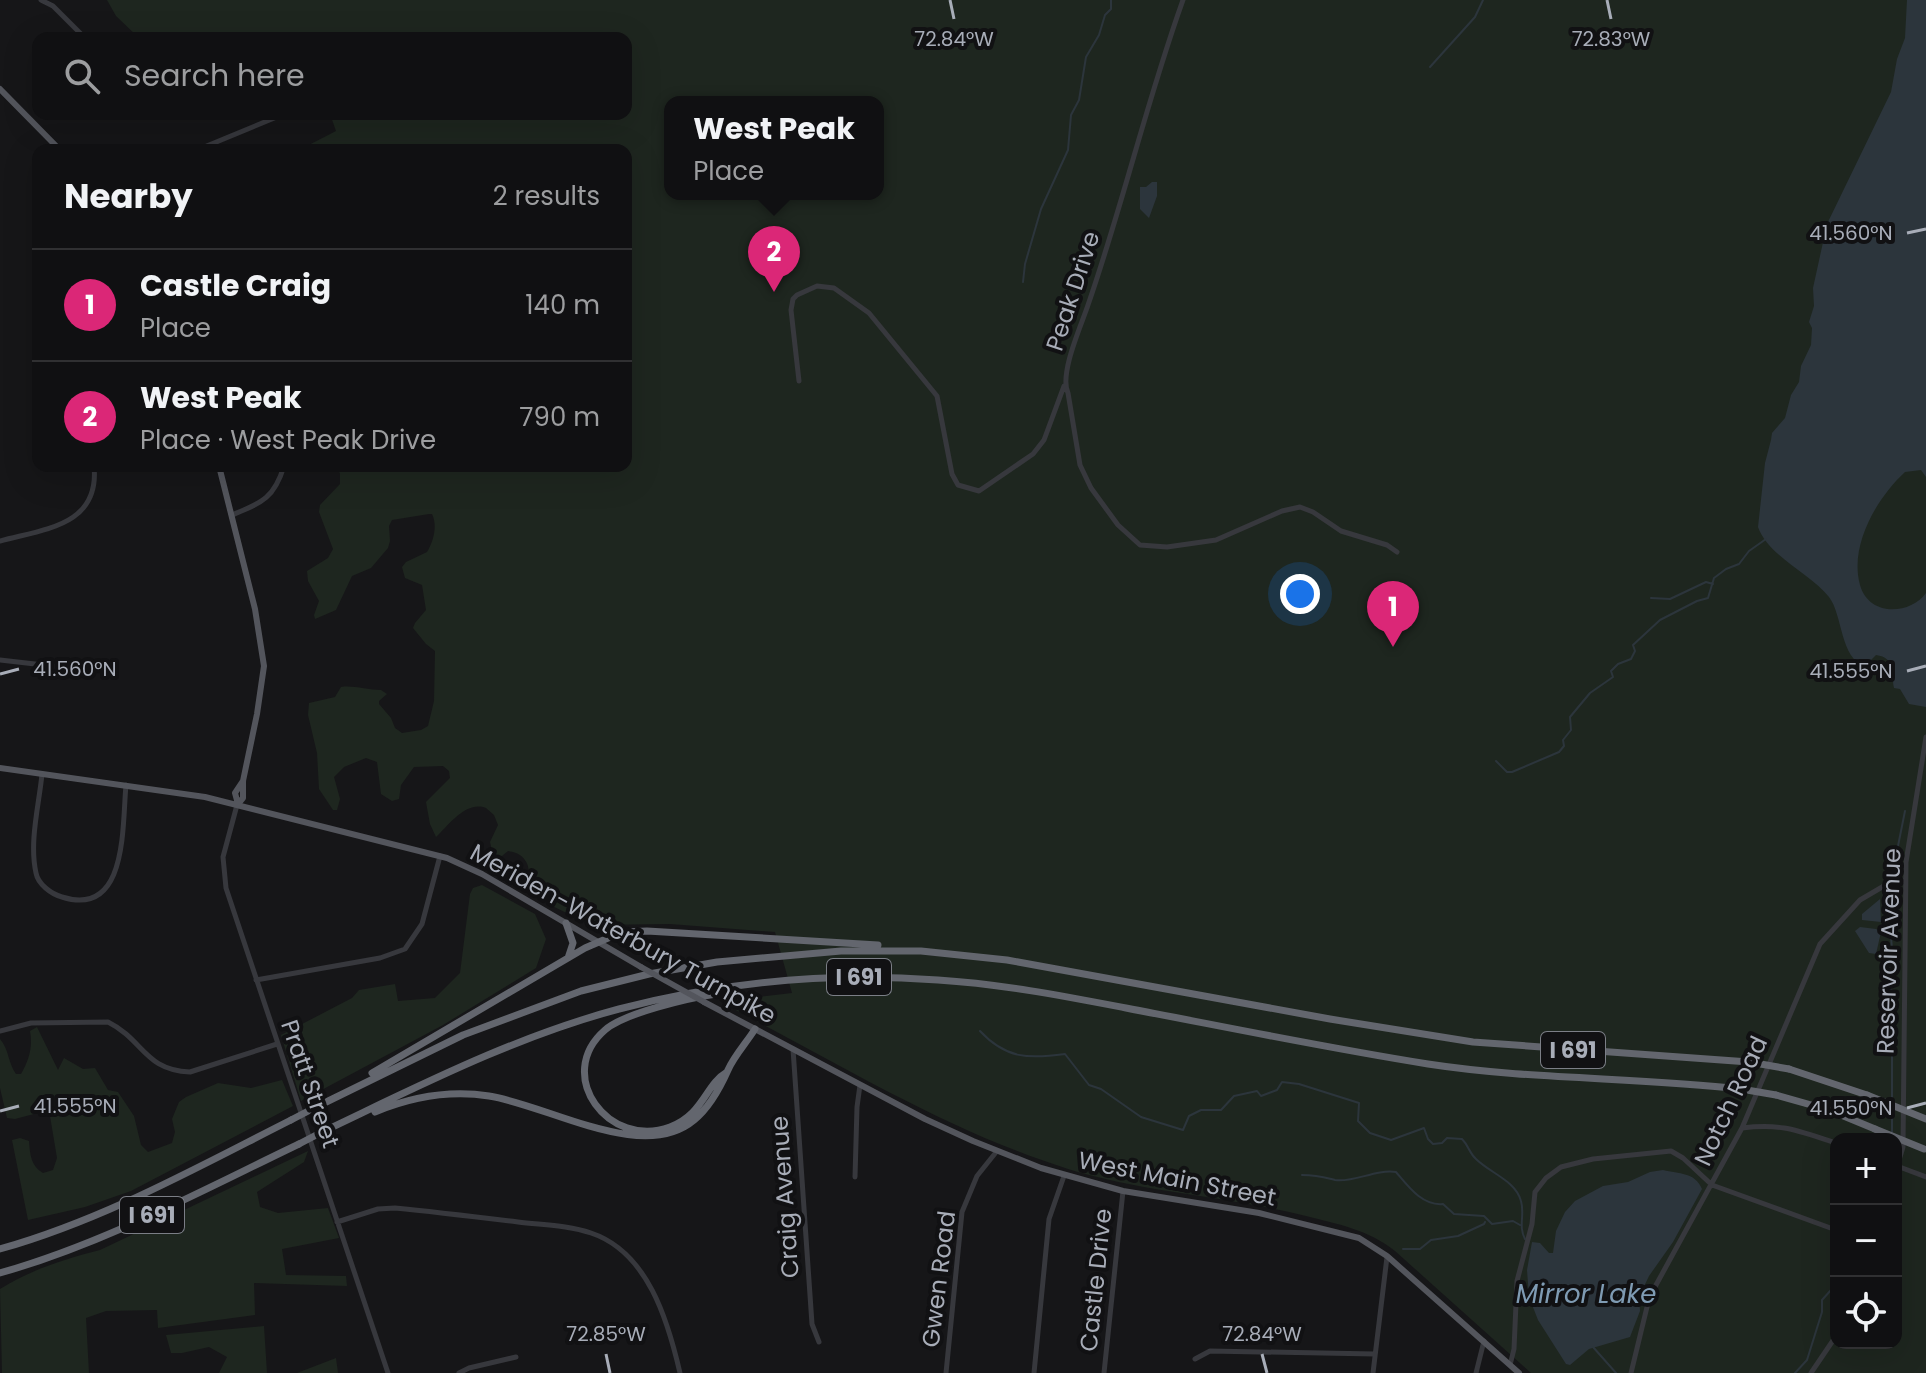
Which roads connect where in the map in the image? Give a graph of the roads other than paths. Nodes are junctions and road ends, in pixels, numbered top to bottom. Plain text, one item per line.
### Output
1 (41, 0) edge
2 (1183, 0) edge
3 (79, 32) edge
4 (0, 89) edge
5 (270, 120) edge
6 (54, 144) edge
7 (212, 144) edge
8 (799, 381) dead end
9 (1064, 385) junction
10 (94, 472) edge
11 (221, 472) edge
12 (282, 472) edge
13 (232, 515) junction
14 (0, 541) edge
15 (1397, 552) dead end
16 (0, 660) edge
17 (70, 668) dead end
18 (1926, 737) edge
19 (0, 768) edge
20 (42, 774) junction
21 (126, 785) junction
22 (238, 804) junction
23 (440, 856) junction
24 (1905, 880) junction
25 (566, 923) junction
26 (598, 942) junction
27 (908, 951) junction
28 (568, 959) junction
29 (256, 980) junction
30 (739, 986) junction
31 (755, 1029) junction
32 (0, 1031) edge
33 (277, 1044) junction
34 (793, 1049) junction
35 (802, 1054) joint
36 (727, 1072) junction
37 (860, 1085) junction
38 (339, 1095) junction
39 (1926, 1119) edge
40 (339, 1124) junction
41 (1742, 1128) junction
42 (1830, 1141) edge
43 (1925, 1149) edge
44 (1902, 1150) edge
45 (997, 1151) junction
46 (1902, 1169) edge
47 (1064, 1176) junction
48 (855, 1177) dead end
49 (1926, 1177) edge
50 (1712, 1185) junction
51 (1123, 1191) junction
52 (337, 1222) junction
53 (1830, 1228) edge
54 (0, 1249) edge
55 (1387, 1256) junction
56 (0, 1273) edge
57 (1484, 1341) junction
58 (819, 1342) dead end
59 (1830, 1345) edge
60 (1375, 1354) junction
61 (516, 1357) dead end
62 (1195, 1359) dead end
63 (1510, 1365) junction
64 (388, 1373) edge
65 (459, 1373) edge
66 (680, 1373) edge
67 (946, 1373) edge
68 (1034, 1373) edge
69 (1104, 1373) edge
70 (1373, 1373) edge
71 (1476, 1373) edge
72 (1519, 1373) edge
73 (1631, 1373) edge
74 (1811, 1373) edge

1 - 3 street
2 - 9 street, Peak Drive
4 - 6 main road
5 - 7 street
8 - 9 street
9 - 15 street, Peak Drive
10 - 14 street
11 - 13 main road
12 - 13 street
13 - 22 main road
16 - 17 street
18 - 24 street, Reservoir Avenue
19 - 20 main road, Meriden-Waterbury Turnpike
20 - 21 main road, Meriden-Waterbury Turnpike
20 - 21 street
21 - 22 main road, Meriden-Waterbury Turnpike
22 - 23 main road, Meriden-Waterbury Turnpike
22 - 29 street, Pratt Street
23 - 25 main road, Meriden-Waterbury Turnpike
23 - 29 street
24 - 41 street, Notch Road
24 - 44 street, Reservoir Avenue
25 - 26 main road, Meriden-Waterbury Turnpike
25 - 28 highway
26 - 27 highway
26 - 28 highway
26 - 31 main road, Meriden-Waterbury Turnpike, bridge
27 - 38 highway, I 691
27 - 39 highway, I 691, bridge
28 - 38 highway
29 - 33 street, Pratt Street
30 - 36 highway
30 - 40 highway, I 691
30 - 43 highway, I 691, bridge
31 - 34 main road, Meriden-Waterbury Turnpike
31 - 36 highway
32 - 33 street
33 - 52 street, Pratt Street
34 - 35 main road, Meriden-Waterbury Turnpike
34 - 58 street, Craig Avenue
35 - 37 main road, West Main Street
36 - 40 highway
37 - 45 main road, West Main Street
37 - 48 street
38 - 54 highway, I 691, bridge
40 - 56 highway, I 691, bridge
41 - 42 street
41 - 50 street, Notch Road
45 - 47 main road, West Main Street
45 - 67 street, Gwen Road
46 - 49 street, Reservoir Avenue
47 - 51 main road, West Main Street
47 - 68 street
50 - 53 street
50 - 63 street
50 - 73 street, Notch Road
51 - 55 main road, West Main Street
51 - 69 street, Castle Drive
52 - 64 street, Pratt Street
52 - 66 street
55 - 57 main road, West Main Street
55 - 60 street
57 - 63 main road, West Main Street
57 - 71 street
59 - 74 street
60 - 62 street
60 - 70 street
61 - 65 street
63 - 72 main road, West Main Street

